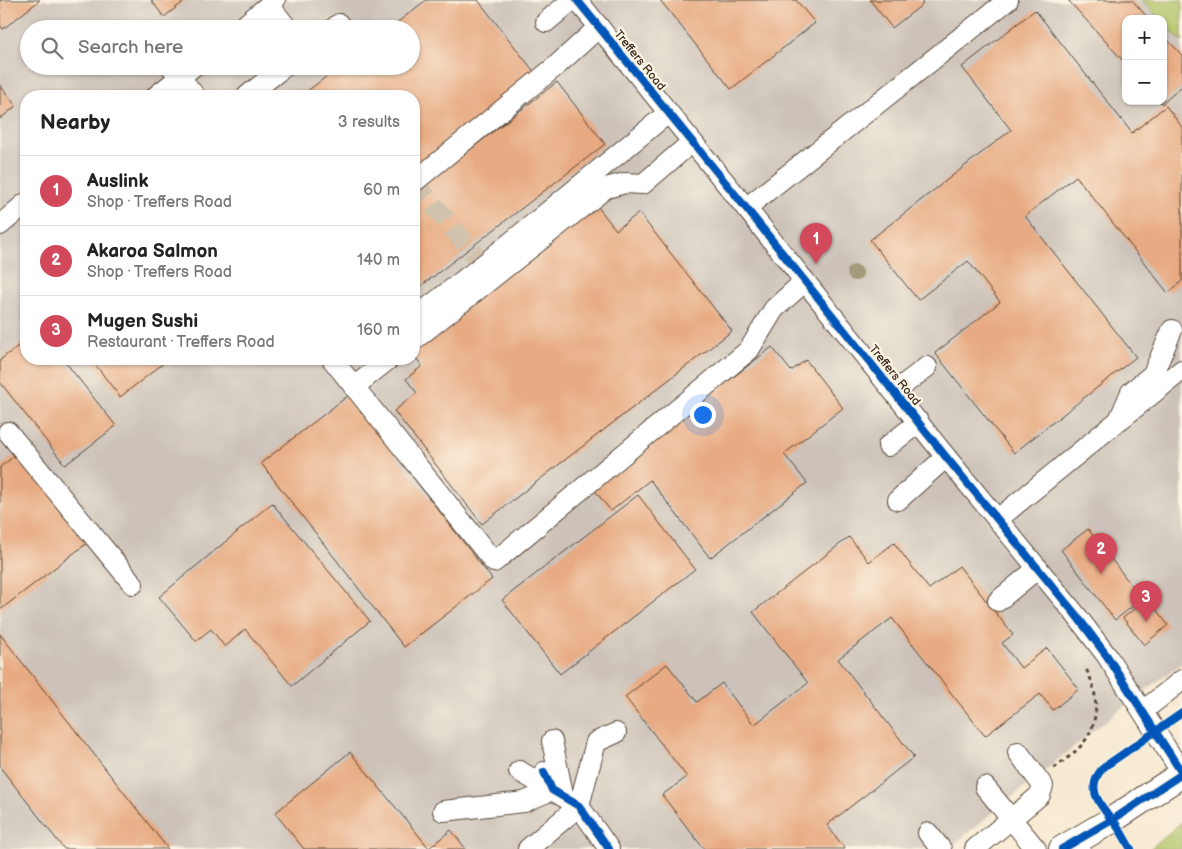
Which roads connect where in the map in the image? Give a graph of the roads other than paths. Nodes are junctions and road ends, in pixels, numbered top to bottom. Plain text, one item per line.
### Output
1 (572, 0) edge
2 (577, 0) edge
3 (1008, 0) edge
4 (272, 2) edge
5 (251, 20) edge
6 (283, 20) edge
7 (546, 22) dead end
8 (599, 27) junction
9 (176, 75) edge
10 (184, 75) edge
11 (274, 75) edge
12 (162, 90) edge
13 (192, 90) edge
14 (255, 90) edge
15 (668, 113) junction
16 (692, 142) junction
17 (420, 177) edge
18 (746, 208) junction
19 (20, 211) edge
20 (0, 225) edge
21 (805, 281) junction
22 (420, 313) edge
23 (1172, 330) dead end
24 (420, 335) edge
25 (337, 365) edge
26 (381, 365) edge
27 (927, 367) dead end
28 (1182, 370) edge
29 (1174, 385) edge
30 (354, 386) junction
31 (894, 392) junction
32 (1120, 420) junction
33 (919, 422) junction
34 (8, 432) dead end
35 (888, 446) dead end
36 (946, 457) junction
37 (898, 500) dead end
38 (998, 518) junction
39 (1038, 568) junction
40 (132, 584) dead end
41 (998, 601) dead end
42 (1182, 680) edge
43 (1142, 711) junction
44 (616, 733) dead end
45 (552, 741) dead end
46 (1018, 752) dead end
47 (520, 771) dead end
48 (1182, 773) edge
49 (985, 788) dead end
50 (560, 791) junction
51 (443, 811) dead end
52 (1010, 820) junction
53 (928, 833) dead end
54 (528, 849) edge
55 (609, 849) edge
56 (942, 849) edge
57 (975, 849) edge
58 (1036, 849) edge
59 (1062, 849) edge

1 - 7 street
2 - 8 street, Treffers Road
3 - 18 street
4 - 5 street
4 - 6 street
8 - 15 street, Treffers Road
8 - 17 street
9 - 12 street
10 - 13 street
11 - 14 street
15 - 16 street, Treffers Road
15 - 22 street
16 - 18 street, Treffers Road
16 - 24 street
18 - 21 street, Treffers Road
19 - 20 street
21 - 30 street
21 - 31 street, Treffers Road
23 - 32 street
25 - 30 street
26 - 30 street
27 - 31 street
28 - 29 street
29 - 32 street
31 - 33 street, Treffers Road
32 - 38 street
33 - 35 street
33 - 36 street, Treffers Road
34 - 40 street
36 - 37 street
36 - 38 street, Treffers Road
38 - 39 street, Treffers Road
39 - 41 street
39 - 43 street, Treffers Road
42 - 43 street
43 - 48 street, Treffers Road
44 - 50 street
45 - 50 street
46 - 52 street
47 - 50 street
48 - 59 main road
49 - 52 street
50 - 51 street
50 - 54 street
50 - 55 street
52 - 57 street
52 - 58 street
53 - 56 street

